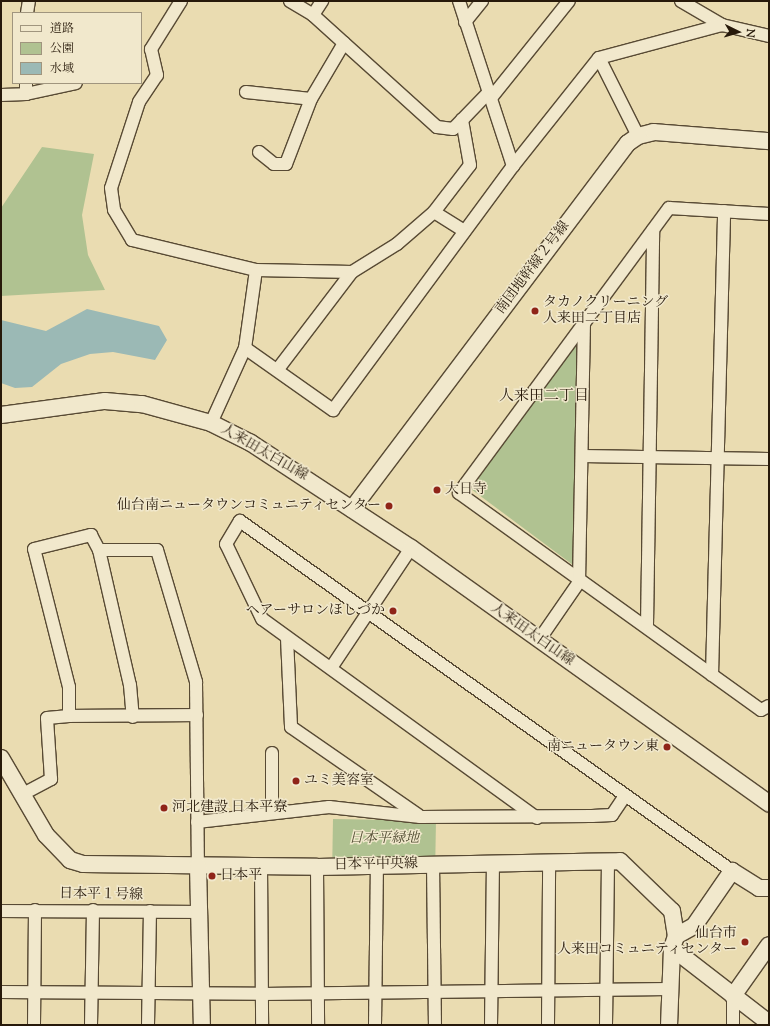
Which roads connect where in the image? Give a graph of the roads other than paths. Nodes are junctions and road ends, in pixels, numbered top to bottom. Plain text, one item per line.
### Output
1 (30, 1) edge
2 (181, 1) edge
3 (290, 1) edge
4 (322, 1) edge
5 (459, 1) edge
6 (482, 1) edge
7 (569, 1) edge
8 (681, 1) edge
9 (27, 12) edge
10 (313, 15) junction
11 (465, 22) junction
12 (722, 25) junction
13 (769, 36) edge
14 (344, 43) junction
15 (599, 58) junction
16 (68, 84) edge
17 (142, 85) edge
18 (26, 89) edge
19 (246, 92) dead end
20 (490, 95) junction
21 (1, 96) edge
22 (311, 99) junction
23 (462, 120) junction
24 (638, 136) junction
25 (769, 141) edge
26 (259, 152) dead end
27 (513, 166) junction
28 (724, 211) junction
29 (434, 212) junction
30 (769, 214) edge
31 (653, 230) junction
32 (464, 231) junction
33 (256, 270) junction
34 (352, 272) junction
35 (584, 321) junction
36 (245, 348) junction
37 (278, 369) junction
38 (1, 415) edge
39 (211, 423) junction
40 (582, 456) junction
41 (649, 457) junction
42 (719, 458) junction
43 (769, 459) edge
44 (352, 509) junction
45 (411, 548) junction
46 (99, 550) junction
47 (579, 582) junction
48 (369, 612) junction
49 (646, 625) junction
50 (287, 638) junction
51 (538, 640) junction
52 (331, 668) junction
53 (712, 675) junction
54 (769, 706) edge
55 (197, 715) junction
56 (69, 716) junction
57 (133, 716) junction
58 (272, 753) dead end
59 (1, 758) edge
60 (23, 794) junction
61 (625, 796) junction
62 (769, 802) edge
63 (272, 812) junction
64 (420, 817) junction
65 (537, 818) junction
66 (197, 822) junction
67 (608, 862) junction
68 (550, 863) junction
69 (434, 864) junction
70 (493, 864) junction
71 (261, 865) junction
72 (377, 865) junction
73 (198, 866) junction
74 (317, 867) junction
75 (732, 871) junction
76 (769, 888) edge
77 (35, 910) junction
78 (93, 910) junction
79 (1, 911) edge
80 (150, 911) junction
81 (201, 912) junction
82 (674, 942) junction
83 (769, 945) edge
84 (669, 989) junction
85 (605, 990) junction
86 (548, 991) junction
87 (1, 992) edge
88 (34, 992) junction
89 (375, 992) junction
90 (435, 992) junction
91 (92, 993) junction
92 (148, 993) junction
93 (491, 993) junction
94 (202, 994) junction
95 (262, 994) junction
96 (317, 994) junction
97 (733, 996) junction
98 (769, 1023) edge
99 (34, 1025) edge
100 (91, 1025) edge
101 (148, 1025) edge
102 (202, 1025) edge
103 (262, 1025) edge
104 (318, 1025) edge
105 (375, 1025) edge
106 (435, 1025) edge
107 (491, 1025) edge
108 (548, 1025) edge
109 (606, 1025) edge
110 (669, 1025) edge
111 (733, 1025) edge

1 - 9 street
2 - 17 street
3 - 10 street
4 - 10 street
5 - 11 street
6 - 11 street
7 - 20 street
8 - 12 street
10 - 14 street
11 - 20 street
12 - 13 street
12 - 15 street
14 - 22 street
14 - 23 street
15 - 24 street
15 - 27 street
16 - 18 street
17 - 33 street
18 - 21 street
19 - 22 street
20 - 23 street
20 - 27 street
22 - 26 street
23 - 29 street
24 - 25 street, 南団地幹線２号線
24 - 44 street, 南団地幹線２号線
27 - 32 street
28 - 30 street
28 - 31 street
28 - 42 street
29 - 32 street
29 - 34 street
31 - 35 street
31 - 41 street
32 - 37 street
33 - 34 street
33 - 36 street, 人来田太白山線
34 - 37 street
35 - 40 street
35 - 47 street
36 - 37 street
36 - 39 street, 人来田太白山線
38 - 39 street
39 - 44 street, 人来田太白山線
40 - 41 street
40 - 47 street
41 - 42 street
41 - 49 street
42 - 43 street
42 - 53 street
44 - 45 street, 人来田太白山線
45 - 48 street
45 - 51 street, 人来田太白山線
46 - 55 street
46 - 56 street
46 - 57 street
47 - 49 street
47 - 51 street
48 - 50 street
48 - 52 street
48 - 61 street
49 - 53 street
50 - 52 street
50 - 64 street
51 - 62 street, 人来田太白山線
52 - 65 street
53 - 54 street
55 - 57 street
55 - 66 street
56 - 57 street
56 - 60 street
58 - 63 street
59 - 60 street, 日本平中央線
60 - 73 street, 日本平中央線
61 - 65 street
61 - 75 street
63 - 64 street
63 - 66 street
64 - 65 street
66 - 73 street
67 - 68 street, 日本平中央線
67 - 82 street, 日本平中央線
67 - 85 street
68 - 70 street, 日本平中央線
68 - 86 street
69 - 70 street, 日本平中央線
69 - 72 street, 日本平中央線
69 - 90 street
70 - 93 street
71 - 73 street, 日本平中央線
71 - 74 street, 日本平中央線
71 - 95 street
72 - 74 street, 日本平中央線
72 - 89 street
73 - 81 street
74 - 96 street
75 - 76 street
75 - 82 street
77 - 78 street, 日本平１号線
77 - 79 street, 日本平１号線
77 - 88 street
78 - 80 street, 日本平１号線
78 - 91 street
80 - 81 street, 日本平１号線
80 - 92 street
81 - 94 street
82 - 84 street, 日本平中央線
82 - 97 street
83 - 97 street
84 - 85 street
84 - 110 street, 日本平中央線
85 - 86 street
85 - 109 street
86 - 93 street
86 - 108 street
87 - 88 street
88 - 91 street
88 - 99 street
89 - 90 street
89 - 96 street
89 - 105 street
90 - 93 street
90 - 106 street
91 - 92 street
91 - 100 street
92 - 94 street
92 - 101 street
93 - 107 street
94 - 95 street
94 - 102 street
95 - 96 street
95 - 103 street
96 - 104 street
97 - 98 street
97 - 111 street

